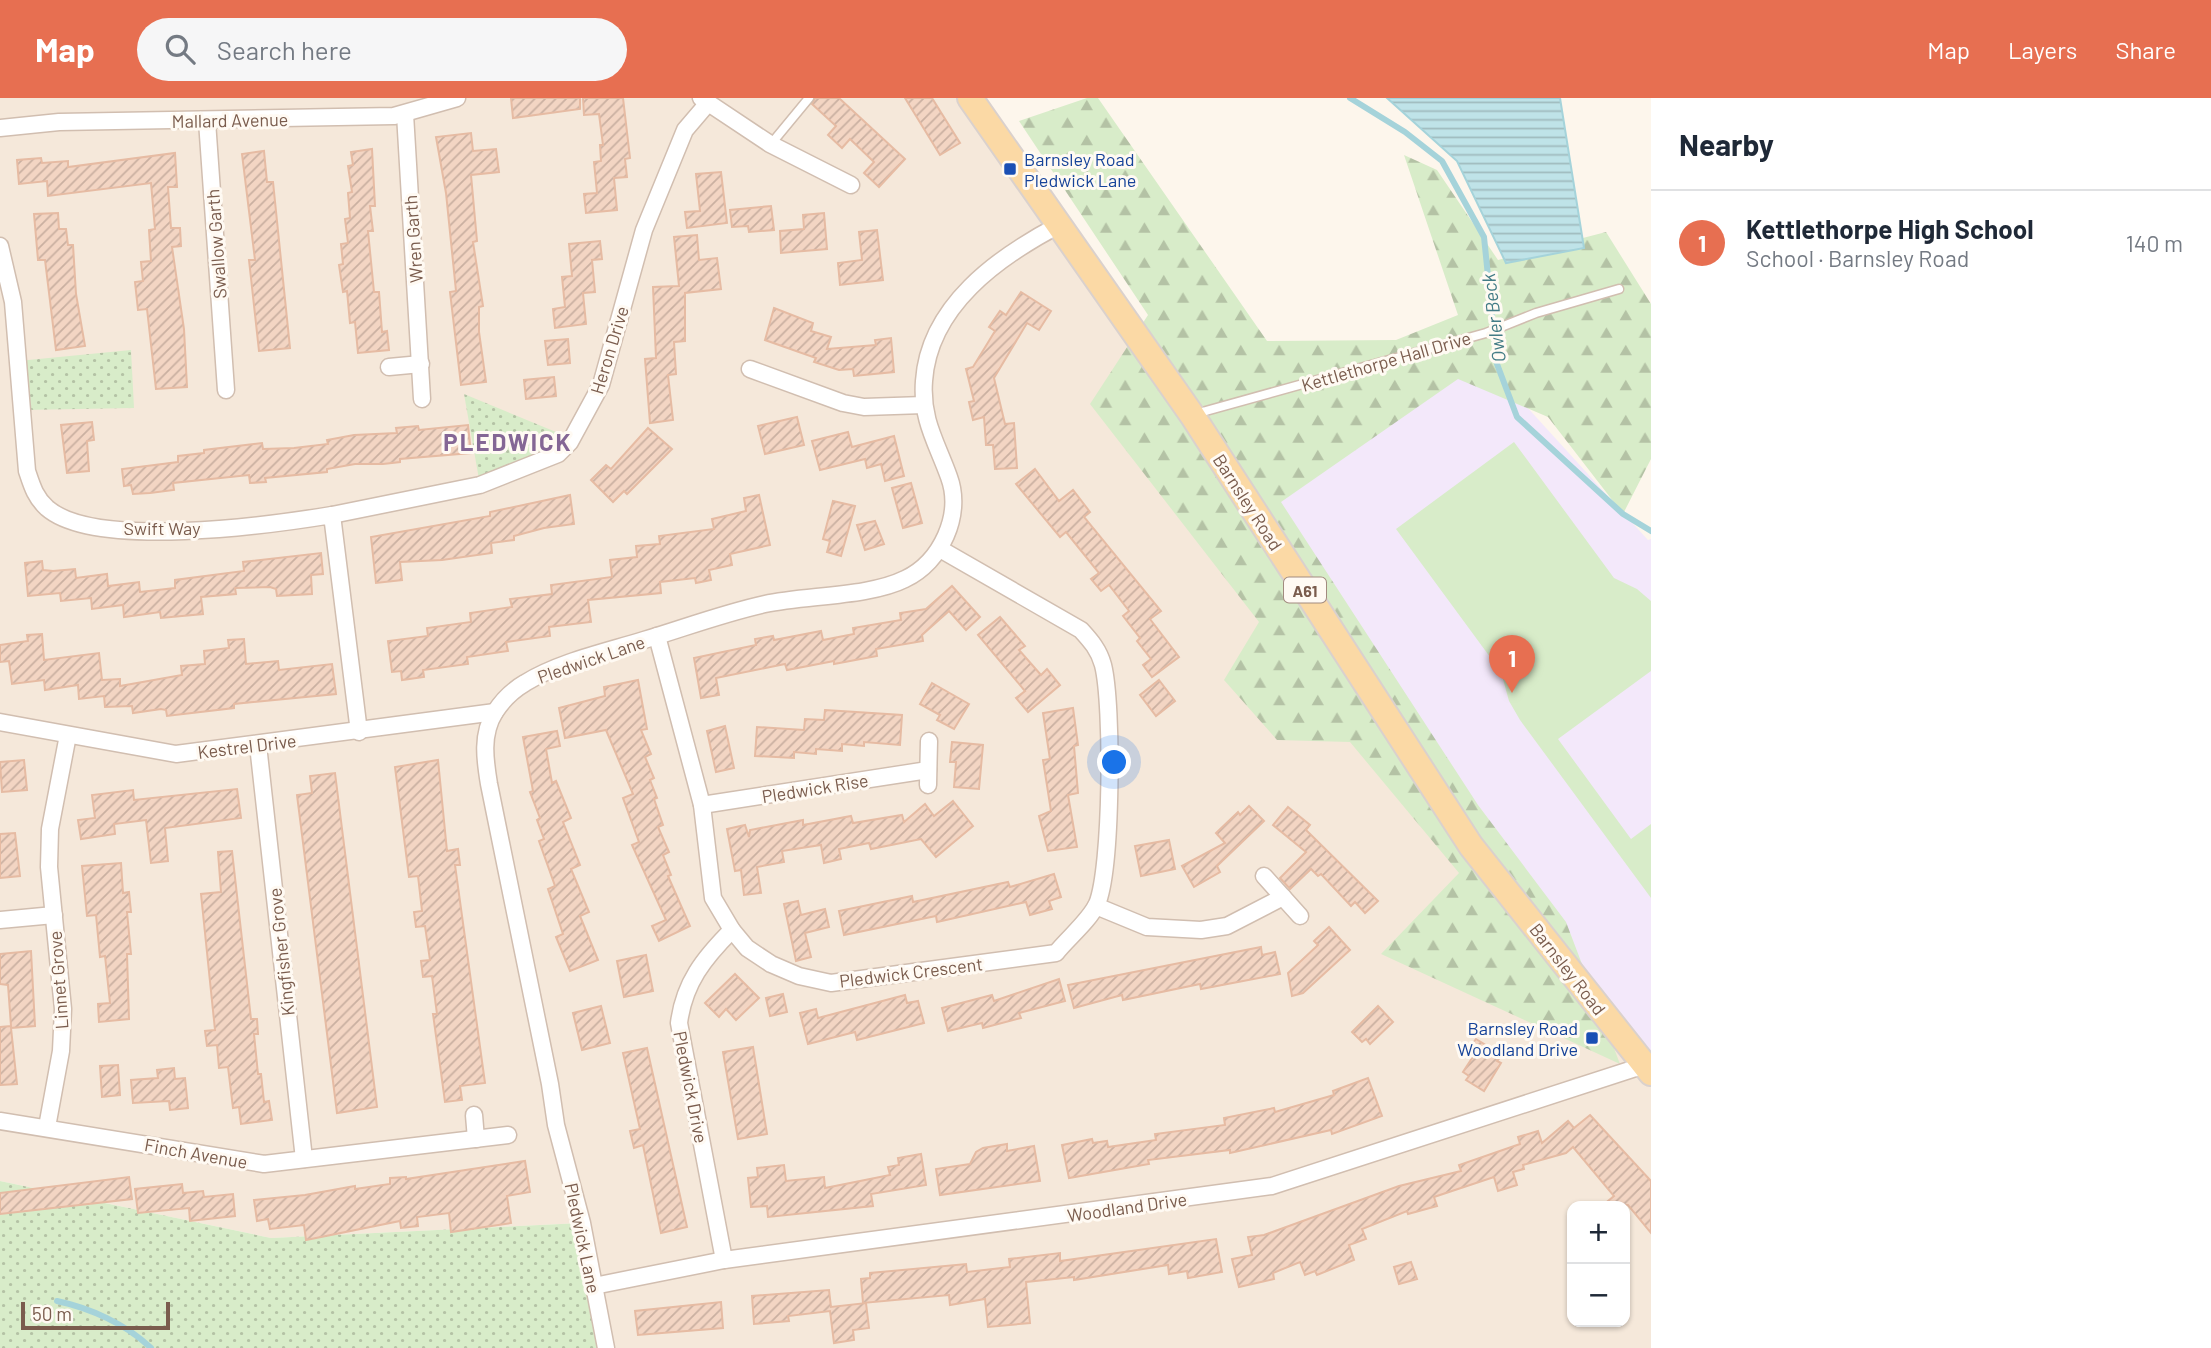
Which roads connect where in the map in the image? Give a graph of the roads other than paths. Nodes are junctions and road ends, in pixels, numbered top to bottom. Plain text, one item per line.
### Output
1 (457, 98) edge
2 (809, 98) edge
3 (970, 98) edge
4 (704, 100) edge
5 (405, 114) junction
6 (207, 121) junction
7 (0, 128) edge
8 (770, 144) junction
9 (851, 185) dead end
10 (1059, 225) junction
11 (0, 246) edge
12 (1619, 289) dead end
13 (421, 364) junction
14 (390, 366) dead end
15 (750, 369) dead end
16 (226, 390) dead end
17 (422, 399) dead end
18 (925, 405) junction
19 (1192, 415) junction
20 (332, 515) junction
21 (940, 550) junction
22 (657, 636) junction
23 (495, 712) junction
24 (0, 722) edge
25 (359, 732) junction
26 (68, 736) junction
27 (929, 741) dead end
28 (258, 745) junction
29 (702, 805) junction
30 (1264, 876) dead end
31 (1283, 897) junction
32 (1096, 906) junction
33 (54, 915) junction
34 (1300, 916) dead end
35 (0, 920) edge
36 (732, 930) junction
37 (1648, 1069) edge
38 (474, 1115) dead end
39 (0, 1121) edge
40 (47, 1127) junction
41 (508, 1135) dead end
42 (476, 1139) junction
43 (304, 1159) junction
44 (724, 1260) junction
45 (594, 1286) junction
46 (606, 1348) edge

1 - 5 street, Mallard Avenue
2 - 8 lane
3 - 10 main road, Barnsley Road / A61
4 - 8 street, Heron Drive
4 - 20 street, Heron Drive
5 - 6 street, Mallard Avenue
5 - 13 street, Wren Garth
6 - 7 street, Mallard Avenue
6 - 16 street, Swallow Garth
8 - 9 street, Heron Drive
10 - 18 street, Pledwick Lane
10 - 19 main road, Barnsley Road / A61
11 - 20 street, Swift Way
12 - 19 lane, Kettlethorpe Hall Drive
13 - 14 street
13 - 17 street, Wren Garth
15 - 18 street
18 - 21 street, Pledwick Lane
19 - 37 main road, Barnsley Road / A61
20 - 25 street
21 - 22 street, Pledwick Lane
21 - 32 street, Pledwick Crescent
22 - 23 street, Pledwick Lane
22 - 29 street, Pledwick Crescent
23 - 25 street, Kestrel Drive
23 - 45 street, Pledwick Lane
24 - 26 street, Kestrel Drive
25 - 28 street, Kestrel Drive
26 - 28 street, Kestrel Drive
26 - 33 street, Linnet Grove
27 - 29 street, Pledwick Rise
28 - 43 street, Kingfisher Grove
29 - 36 street, Pledwick Crescent
30 - 31 street
31 - 32 street
31 - 34 street
32 - 36 street, Pledwick Crescent
33 - 35 street, Linnet Grove
33 - 40 street, Linnet Grove
36 - 44 street, Pledwick Drive
37 - 44 street, Woodland Drive
38 - 42 street
39 - 40 street, Finch Avenue
40 - 43 street, Finch Avenue
41 - 42 street, Finch Avenue
42 - 43 street, Finch Avenue
44 - 45 street, Woodland Drive
45 - 46 street, Pledwick Lane

